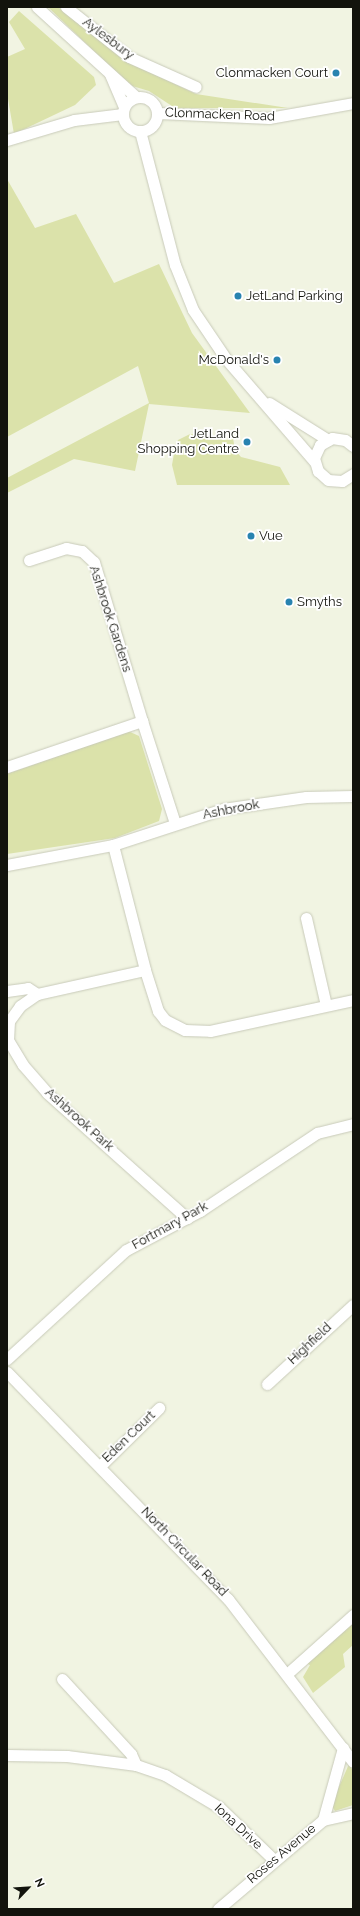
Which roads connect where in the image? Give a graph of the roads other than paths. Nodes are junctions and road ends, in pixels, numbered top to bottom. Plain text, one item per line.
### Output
1 (37, 7) edge
2 (66, 7) edge
3 (109, 72) junction
4 (196, 87) dead end
5 (136, 96) junction
6 (353, 103) edge
7 (123, 110) junction
8 (158, 113) junction
9 (140, 131) junction
10 (7, 140) edge
11 (250, 390) junction
12 (328, 440) junction
13 (353, 446) edge
14 (314, 461) junction
15 (353, 474) edge
16 (28, 560) dead end
17 (142, 721) junction
18 (7, 767) edge
19 (353, 796) edge
20 (174, 823) junction
21 (113, 845) junction
22 (7, 865) edge
23 (306, 918) dead end
24 (145, 970) junction
25 (7, 991) edge
26 (37, 994) junction
27 (7, 995) edge
28 (353, 1000) edge
29 (20, 1006) junction
30 (326, 1006) junction
31 (353, 1124) edge
32 (187, 1218) junction
33 (353, 1305) edge
34 (7, 1359) edge
35 (7, 1372) edge
36 (267, 1384) dead end
37 (159, 1408) dead end
38 (100, 1466) junction
39 (353, 1615) edge
40 (288, 1673) junction
41 (62, 1679) dead end
42 (343, 1748) junction
43 (7, 1755) edge
44 (353, 1762) edge
45 (136, 1765) junction
46 (353, 1813) edge
47 (323, 1820) junction
48 (274, 1860) junction
49 (218, 1909) edge

1 - 3 street
2 - 4 street, Aylesbury
3 - 5 street
3 - 7 street
5 - 7 street
5 - 8 street
6 - 8 street, Clonmacken Road
7 - 9 street
7 - 10 street
8 - 9 street
9 - 11 street
11 - 12 street
11 - 14 street
12 - 13 street
12 - 14 street
14 - 15 street
16 - 17 street, Ashbrook Gardens
17 - 18 street
17 - 20 street, Ashbrook Gardens
19 - 20 street, Ashbrook
20 - 21 street, Ashbrook
21 - 22 street, Ashbrook
21 - 24 street
23 - 30 street
24 - 26 street, Ashbrook Park
24 - 30 street
25 - 26 street, Ashbrook Park
26 - 29 street, Ashbrook Park
27 - 29 street
28 - 30 street
29 - 32 street, Ashbrook Park
31 - 32 street, Fortmary Park
32 - 34 street, Fortmary Park
33 - 36 street, Highfield
35 - 38 street, North Circular Road
37 - 38 street, Eden Court
38 - 40 street, North Circular Road
39 - 40 street
40 - 42 street, North Circular Road
41 - 45 street
42 - 44 street, North Circular Road
42 - 47 street
43 - 45 street, Iona Drive
45 - 48 street, Iona Drive
46 - 47 street, Roses Avenue
47 - 48 street, Roses Avenue
48 - 49 street, Roses Avenue

